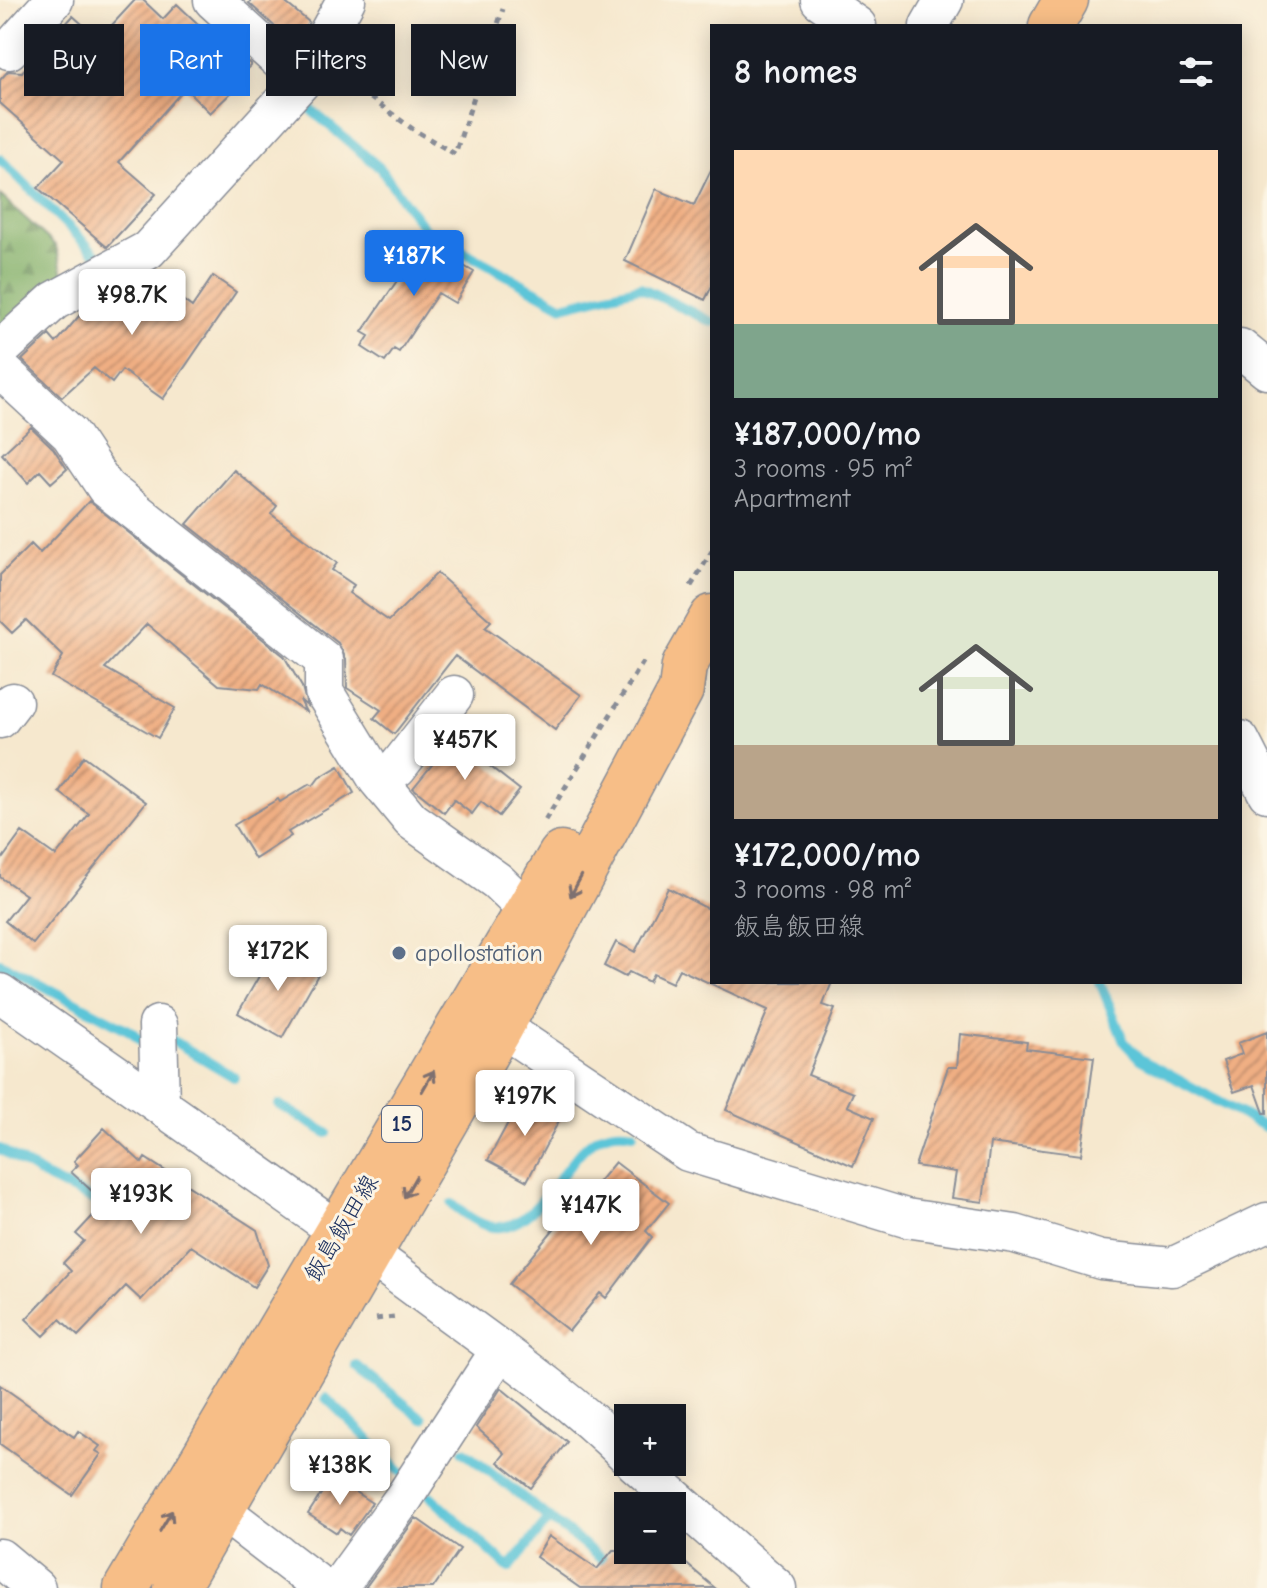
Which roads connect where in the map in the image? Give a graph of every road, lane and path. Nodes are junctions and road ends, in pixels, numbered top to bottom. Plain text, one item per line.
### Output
1 (54, 0) edge
2 (213, 0) edge
3 (346, 0) edge
4 (820, 0) edge
5 (944, 0) edge
6 (1066, 0) edge
7 (503, 9) dead end
8 (333, 24) edge
9 (854, 24) edge
10 (930, 24) edge
11 (1052, 24) edge
12 (266, 48) edge
13 (9, 50) dead end
14 (288, 96) edge
15 (368, 96) edge
16 (0, 350) edge
17 (1242, 350) edge
18 (0, 369) edge
19 (1267, 370) edge
20 (710, 620) edge
21 (684, 666) junction
22 (454, 695) dead end
23 (1242, 744) edge
24 (378, 780) junction
25 (1267, 793) edge
26 (528, 911) junction
27 (0, 993) edge
28 (501, 1027) junction
29 (158, 1038) dead end
30 (160, 1105) junction
31 (1267, 1222) edge
32 (355, 1242) junction
33 (500, 1350) junction
34 (614, 1442) edge
35 (648, 1476) edge
36 (221, 1510) junction
37 (0, 1558) edge
38 (757, 1581) edge
39 (36, 1588) edge
40 (126, 1588) edge
41 (176, 1588) edge
42 (323, 1588) edge
43 (338, 1588) edge

1 - 13 street
2 - 12 street
3 - 8 street
4 - 9 street
5 - 10 street
6 - 11 main road
7 - 15 path
14 - 16 street
17 - 19 street
18 - 24 street
20 - 21 main road, 飯島飯田線 / 15
21 - 26 main road, 飯島飯田線 / 15
21 -> 28 main road, 飯島飯田線 / 15
22 - 24 street
23 - 25 street
24 - 26 street
32 -> 26 main road, 飯島飯田線 / 15
27 - 30 street
28 - 31 street
28 -> 32 main road, 飯島飯田線 / 15
29 - 30 street
30 - 32 street
32 - 33 street
32 - 36 main road, 飯島飯田線 / 15
40 -> 32 main road, 飯島飯田線 / 15
33 - 34 street
33 - 43 street
35 - 38 street
36 - 41 main road, 飯島飯田線 / 15
36 - 42 street
37 - 39 street

